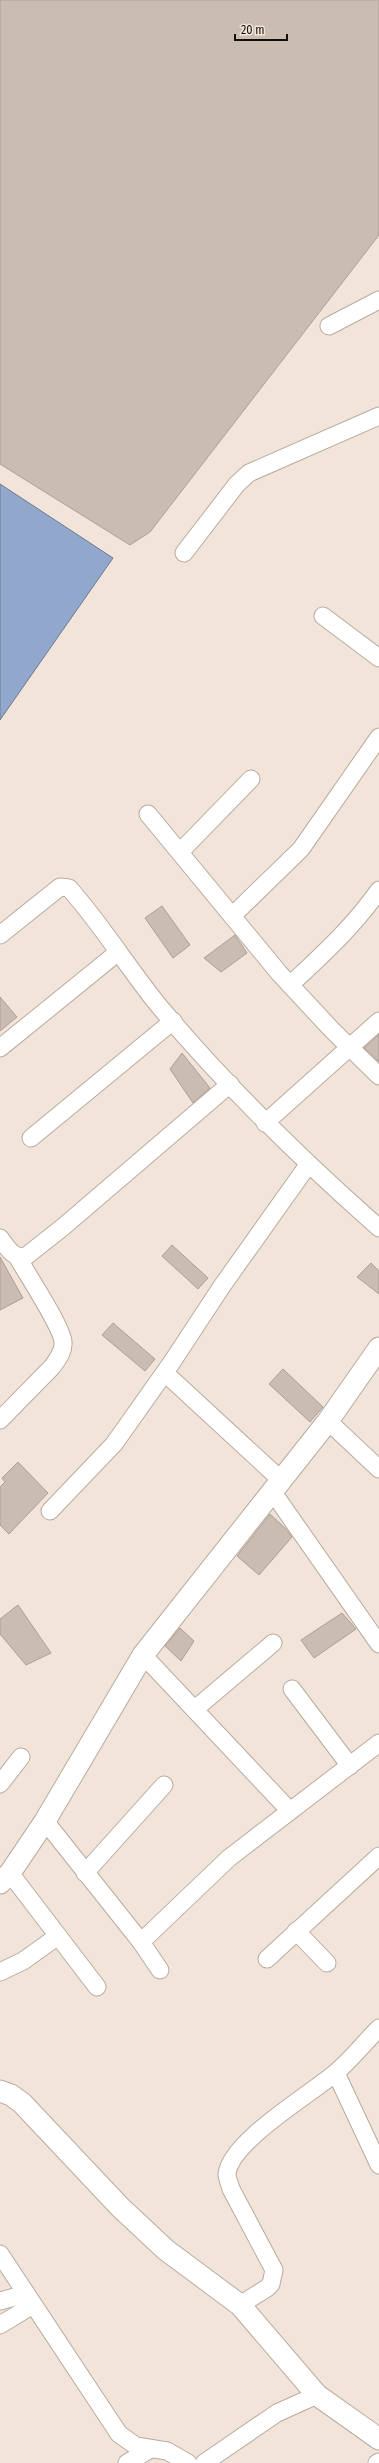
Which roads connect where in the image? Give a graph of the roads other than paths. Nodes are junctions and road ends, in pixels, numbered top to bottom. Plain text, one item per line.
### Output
1 (379, 300) edge
2 (329, 326) dead end
3 (379, 416) edge
4 (184, 553) dead end
5 (324, 616) dead end
6 (379, 658) edge
7 (379, 737) edge
8 (251, 779) dead end
9 (148, 814) dead end
10 (180, 852) junction
11 (379, 890) edge
12 (232, 916) junction
13 (0, 935) edge
14 (117, 953) junction
15 (290, 985) junction
16 (173, 1021) junction
17 (379, 1021) edge
18 (0, 1048) edge
19 (350, 1048) junction
20 (379, 1076) edge
21 (230, 1084) junction
22 (265, 1123) junction
23 (31, 1138) dead end
24 (308, 1165) junction
25 (379, 1228) edge
26 (0, 1238) edge
27 (18, 1258) junction
28 (379, 1348) edge
29 (165, 1373) junction
30 (0, 1420) edge
31 (328, 1421) junction
32 (379, 1469) edge
33 (276, 1485) junction
34 (50, 1511) dead end
35 (273, 1643) dead end
36 (379, 1644) edge
37 (143, 1655) junction
38 (292, 1689) dead end
39 (195, 1709) junction
40 (379, 1743) edge
41 (21, 1757) dead end
42 (350, 1766) junction
43 (0, 1784) edge
44 (164, 1785) dead end
45 (290, 1810) junction
46 (45, 1821) junction
47 (379, 1856) edge
48 (85, 1873) junction
49 (5, 1878) edge
50 (296, 1932) junction
51 (58, 1936) junction
52 (141, 1942) junction
53 (267, 1959) dead end
54 (327, 1963) dead end
55 (160, 1970) dead end
56 (0, 1972) edge
57 (97, 1987) dead end
58 (379, 2028) edge
59 (336, 2073) junction
60 (0, 2091) edge
61 (379, 2165) edge
62 (0, 2254) edge
63 (29, 2300) junction
64 (0, 2301) edge
65 (240, 2305) junction
66 (0, 2325) edge
67 (316, 2395) junction
68 (379, 2439) edge
69 (149, 2450) junction
70 (127, 2463) edge
71 (188, 2463) edge
72 (204, 2463) edge

1 - 2 street
3 - 4 street
5 - 6 street
7 - 12 street
8 - 10 street
9 - 10 street
10 - 12 street
11 - 15 street
12 - 15 street
13 - 14 street
14 - 16 street
14 - 18 street
15 - 19 street
16 - 21 street
16 - 23 street
17 - 19 street
19 - 20 street
19 - 22 street
21 - 22 street
21 - 27 street
22 - 24 street
24 - 25 street
24 - 29 street
26 - 27 street
27 - 30 street
28 - 31 street
29 - 33 street
29 - 34 street
31 - 32 street
31 - 33 street
33 - 36 street
33 - 37 street
35 - 39 street
37 - 39 street
37 - 46 street
38 - 42 street
39 - 45 street
40 - 42 street
41 - 43 street
42 - 45 street
44 - 48 street
45 - 52 street
46 - 48 street
46 - 49 street
47 - 50 street
48 - 52 street
49 - 51 street
50 - 53 street
50 - 54 street
51 - 56 street
51 - 57 street
52 - 55 street
58 - 59 street
59 - 61 street
59 - 65 street
60 - 65 street
62 - 63 street
63 - 64 street
63 - 66 street
63 - 69 street
65 - 67 street
67 - 68 street
67 - 72 street
69 - 70 street
69 - 71 street

